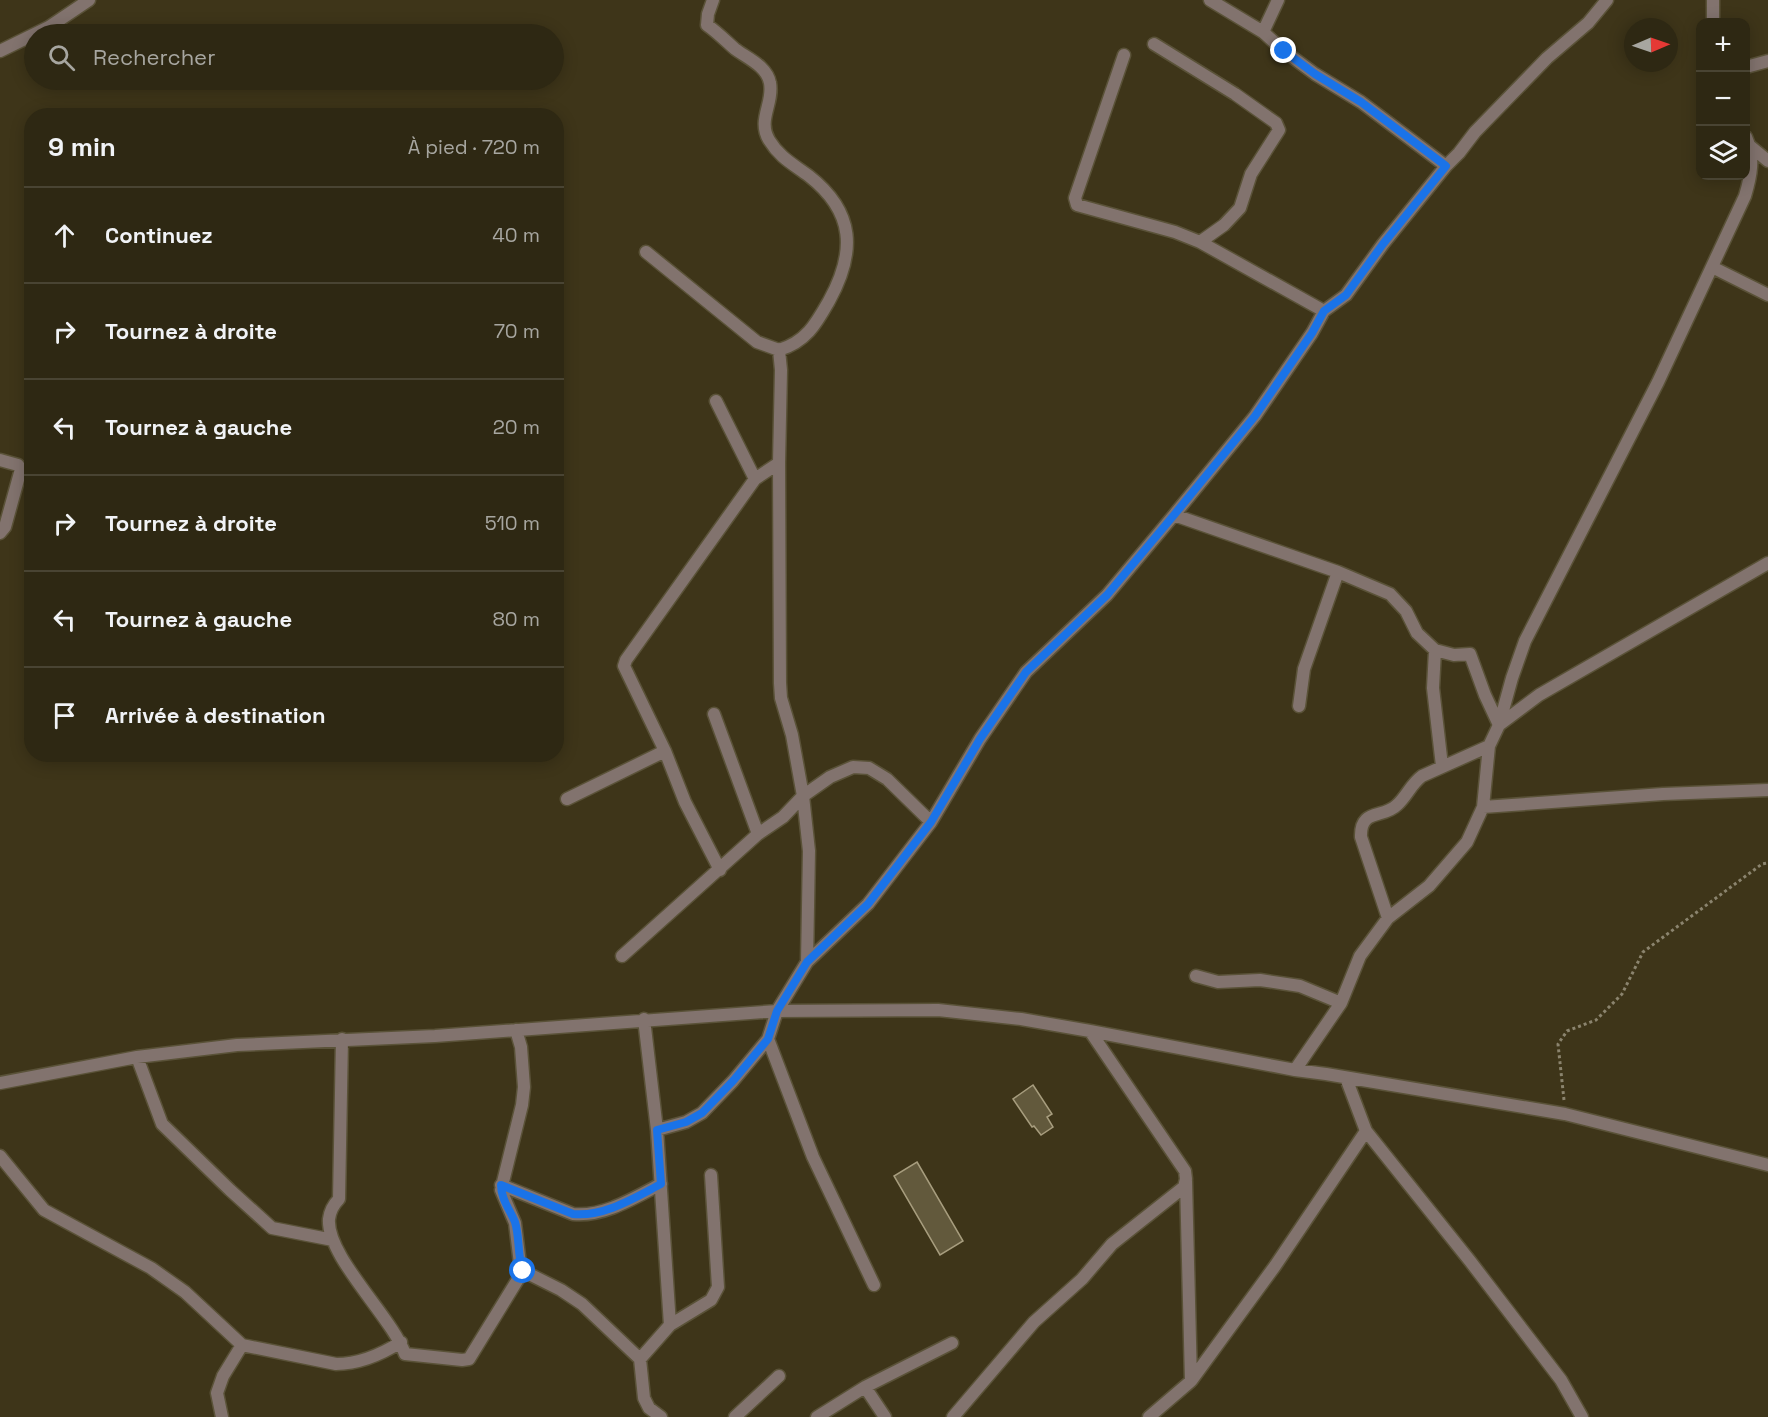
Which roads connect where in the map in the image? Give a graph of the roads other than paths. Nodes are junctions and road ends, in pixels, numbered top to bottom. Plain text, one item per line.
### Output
1 (89, 0) edge
2 (713, 0) edge
3 (1210, 0) edge
4 (1278, 0) edge
5 (1606, 0) edge
6 (1713, 0) edge
7 (1713, 18) edge
8 (53, 24) edge
9 (1263, 32) junction
10 (24, 39) edge
11 (1154, 44) dead end
12 (0, 51) edge
13 (1124, 55) dead end
14 (1768, 60) edge
15 (1750, 66) edge
16 (1750, 143) edge
17 (1750, 156) edge
18 (1768, 161) edge
19 (1446, 166) junction
20 (1750, 179) edge
21 (1750, 180) edge
22 (1200, 242) junction
23 (646, 252) dead end
24 (1712, 267) junction
25 (1768, 295) edge
26 (1324, 311) junction
27 (779, 350) junction
28 (716, 401) dead end
29 (0, 460) edge
30 (779, 463) junction
31 (755, 479) junction
32 (1174, 515) junction
33 (0, 533) edge
34 (1768, 563) edge
35 (1338, 572) junction
36 (1435, 650) junction
37 (1299, 706) dead end
38 (714, 714) dead end
39 (1499, 725) junction
40 (1489, 746) junction
41 (664, 751) junction
42 (1442, 766) junction
43 (1768, 790) edge
44 (803, 796) junction
45 (567, 799) dead end
46 (1483, 807) junction
47 (931, 822) junction
48 (758, 834) junction
49 (720, 870) junction
50 (1388, 918) junction
51 (622, 956) dead end
52 (807, 962) junction
53 (1196, 976) dead end
54 (1341, 1003) junction
55 (777, 1011) junction
56 (644, 1019) junction
57 (516, 1030) junction
58 (1090, 1030) junction
59 (342, 1039) junction
60 (768, 1039) junction
61 (137, 1058) junction
62 (1295, 1070) junction
63 (1346, 1078) junction
64 (0, 1083) edge
65 (657, 1130) junction
66 (1366, 1131) junction
67 (0, 1156) edge
68 (1768, 1165) edge
69 (711, 1175) dead end
70 (1186, 1179) junction
71 (661, 1184) junction
72 (501, 1185) junction
73 (333, 1240) junction
74 (523, 1271) junction
75 (874, 1286) dead end
76 (670, 1325) junction
77 (401, 1342) junction
78 (952, 1343) dead end
79 (242, 1345) junction
80 (640, 1359) junction
81 (779, 1376) dead end
82 (1191, 1381) junction
83 (865, 1387) junction
84 (222, 1417) edge
85 (661, 1417) edge
86 (735, 1417) edge
87 (817, 1417) edge
88 (885, 1417) edge
89 (953, 1417) edge
90 (1149, 1417) edge
91 (1582, 1417) edge

1 - 8 street
2 - 27 street
3 - 9 street
4 - 9 street
5 - 19 street
6 - 7 street
9 - 19 street
10 - 12 street
11 - 22 street
13 - 22 street
14 - 15 street
16 - 18 street
17 - 20 street
19 - 26 street
21 - 24 street
22 - 26 street
23 - 27 street
24 - 25 street
24 - 39 street
26 - 32 street
27 - 30 street
28 - 31 street
29 - 33 street
30 - 31 street
30 - 44 street
31 - 41 street
32 - 35 street
32 - 47 street
34 - 39 street
35 - 36 street
35 - 37 street
36 - 39 street
36 - 42 street
38 - 48 street
39 - 40 street
40 - 42 street
40 - 46 street
41 - 45 street
41 - 49 street
42 - 50 street
43 - 46 street
44 - 47 street
44 - 48 street
44 - 52 street
46 - 50 street
47 - 52 street
48 - 49 street
49 - 51 street
50 - 54 street
52 - 55 street
53 - 54 street
54 - 62 street
55 - 56 street
55 - 58 street
55 - 60 street
56 - 57 street
56 - 65 street
57 - 59 street
57 - 72 street
58 - 62 street
58 - 70 street
59 - 61 street
59 - 73 street
60 - 65 street
60 - 75 street
61 - 64 street
61 - 73 street
62 - 63 street
63 - 66 street
63 - 68 street
65 - 71 street
66 - 82 street
66 - 91 street
67 - 79 street
69 - 76 street
70 - 82 street
70 - 89 street
71 - 72 street
71 - 76 street
72 - 74 street
73 - 77 street
74 - 77 street
74 - 80 street
76 - 80 street
77 - 79 street
78 - 83 street
79 - 84 street
80 - 85 street
81 - 86 street
82 - 90 street
83 - 87 street
83 - 88 street

